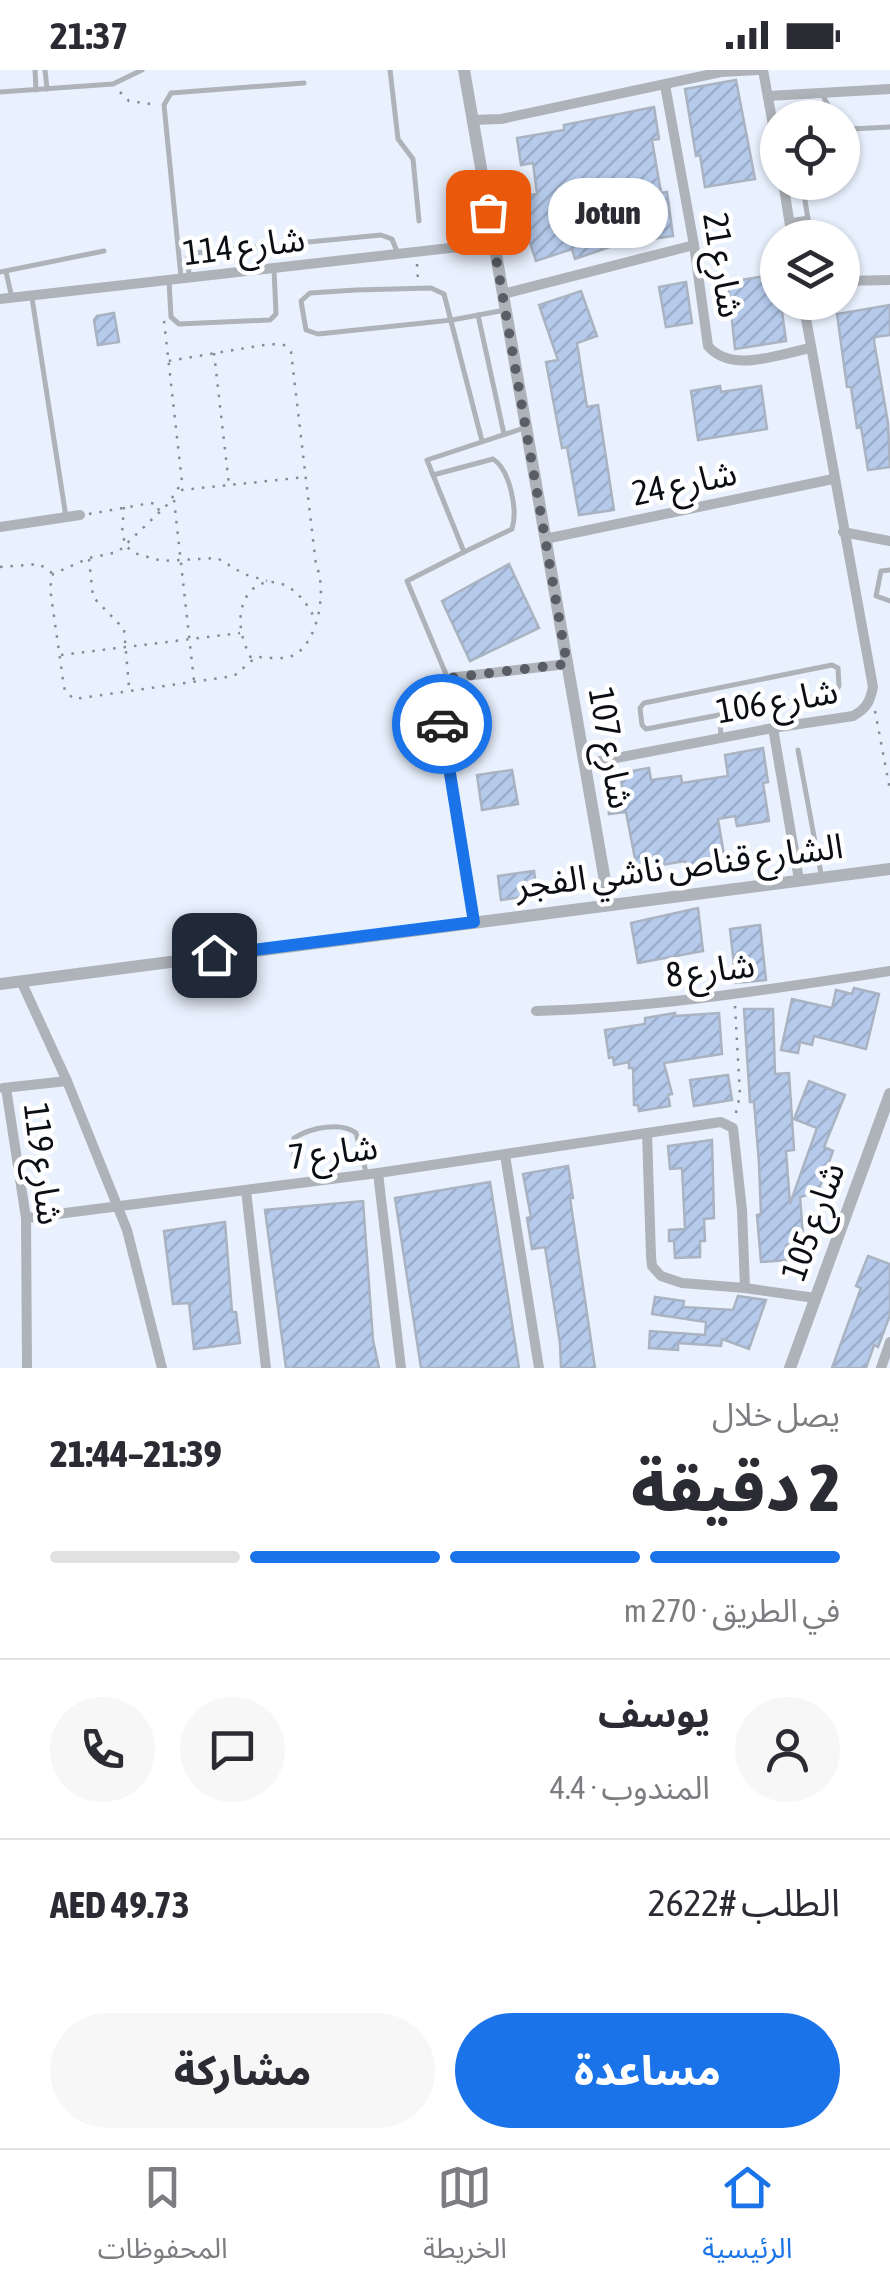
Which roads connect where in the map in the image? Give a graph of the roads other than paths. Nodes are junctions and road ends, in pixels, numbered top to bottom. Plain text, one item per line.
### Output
1 (35, 70) edge
2 (45, 70) edge
3 (142, 70) edge
4 (390, 70) edge
5 (464, 70) edge
6 (761, 70) edge
7 (304, 83) dead end
8 (665, 85) junction
9 (47, 89) junction
10 (890, 89) edge
11 (36, 90) junction
12 (0, 92) edge
13 (821, 93) junction
14 (768, 96) junction
15 (769, 100) edge
16 (825, 100) edge
17 (472, 120) junction
18 (890, 127) edge
19 (860, 128) edge
20 (805, 200) edge
21 (808, 218) joint
22 (799, 220) edge
23 (419, 221) dead end
24 (494, 243) junction
25 (694, 244) junction
26 (104, 251) dead end
27 (398, 254) junction
28 (274, 269) junction
29 (3, 272) edge
30 (180, 280) junction
31 (890, 280) edge
32 (860, 281) edge
33 (503, 294) junction
34 (32, 296) junction
35 (6, 299) edge
36 (506, 310) junction
37 (478, 315) junction
38 (452, 320) junction
39 (806, 320) edge
40 (811, 348) junction
41 (526, 427) junction
42 (504, 434) junction
43 (482, 442) junction
44 (433, 476) junction
45 (834, 479) junction
46 (80, 515) road end
47 (66, 517) junction
48 (0, 527) edge
49 (843, 532) junction
50 (545, 539) junction
51 (890, 541) edge
52 (464, 552) junction
53 (890, 570) edge
54 (890, 601) edge
55 (567, 664) junction
56 (448, 678) junction
57 (720, 716) junction
58 (773, 728) junction
59 (721, 738) junction
60 (798, 750) dead end
61 (585, 764) junction
62 (890, 869) edge
63 (822, 877) junction
64 (798, 880) junction
65 (609, 904) junction
66 (474, 922) junction
67 (890, 972) edge
68 (20, 982) junction
69 (0, 984) edge
70 (536, 1011) dead end
71 (66, 1081) junction
72 (3, 1088) edge
73 (889, 1100) edge
74 (646, 1133) junction
75 (505, 1155) junction
76 (294, 1162) dead end
77 (373, 1174) junction
78 (246, 1190) junction
79 (118, 1205) junction
80 (26, 1218) junction
81 (745, 1288) junction
82 (815, 1298) junction
83 (890, 1342) edge
84 (27, 1368) edge
85 (162, 1368) edge
86 (266, 1368) edge
87 (401, 1368) edge
88 (539, 1368) edge
89 (790, 1368) edge
90 (880, 1368) edge

1 - 11 lane
2 - 9 lane
3 - 9 lane
4 - 23 lane
5 - 17 street, شارع 107
6 - 8 street
6 - 14 street
7 - 30 lane
8 - 17 street
8 - 25 street, شارع 21
9 - 11 lane
10 - 13 street
11 - 12 lane
13 - 14 street
13 - 16 lane
14 - 15 street
17 - 24 street, شارع 107
18 - 19 lane
20 - 21 lane
21 - 22 lane
24 - 27 street, شارع 114
24 - 33 street, شارع 107
25 - 33 street
25 - 40 street, شارع 21
26 - 29 lane
27 - 28 street, شارع 114
27 - 30 lane
28 - 30 street, شارع 114
28 - 30 lane
29 - 35 lane
30 - 34 street, شارع 114
31 - 32 street
33 - 36 street, شارع 107
34 - 35 street, شارع 114
34 - 47 lane
36 - 37 lane
36 - 41 street, شارع 107
37 - 38 lane
37 - 42 lane
38 - 38 lane
38 - 43 lane
39 - 40 street, شارع 106
40 - 45 street, شارع 106
41 - 42 lane
41 - 50 street, شارع 107
42 - 43 lane
43 - 44 lane
44 - 52 lane
44 - 52 lane
45 - 49 street, شارع 106
45 - 50 street, شارع 24
46 - 47 street
47 - 48 street
49 - 51 street
49 - 58 street, شارع 106
50 - 55 street, شارع 107
52 - 56 lane
53 - 54 lane
55 - 56 street
55 - 61 street, شارع 107
56 - 66 street
57 - 57 lane
57 - 59 lane
58 - 59 street, شارع 106
58 - 64 street
59 - 61 street, شارع 106
60 - 63 lane
61 - 65 street, شارع 107
62 - 63 street, الشارع قناص ناشي الفجر
63 - 64 street, الشارع قناص ناشي الفجر
64 - 65 street, الشارع قناص ناشي الفجر
65 - 66 street, الشارع قناص ناشي الفجر
66 - 68 street, الشارع قناص ناشي الفجر
67 - 70 street, شارع 8
68 - 69 street, الشارع قناص ناشي الفجر
68 - 71 street
71 - 72 street, شارع 119
71 - 79 street
72 - 80 street, شارع 119
73 - 82 street, شارع 105
74 - 75 street, شارع 7
74 - 81 street
74 - 81 street, شارع 7
75 - 77 street, شارع 7
75 - 88 street
76 - 77 lane
77 - 78 street, شارع 7
77 - 87 street
78 - 79 street, شارع 7
78 - 86 street
79 - 80 street, شارع 7
79 - 85 street
80 - 84 street, شارع 119
81 - 82 street
82 - 89 street, شارع 105
83 - 90 street

